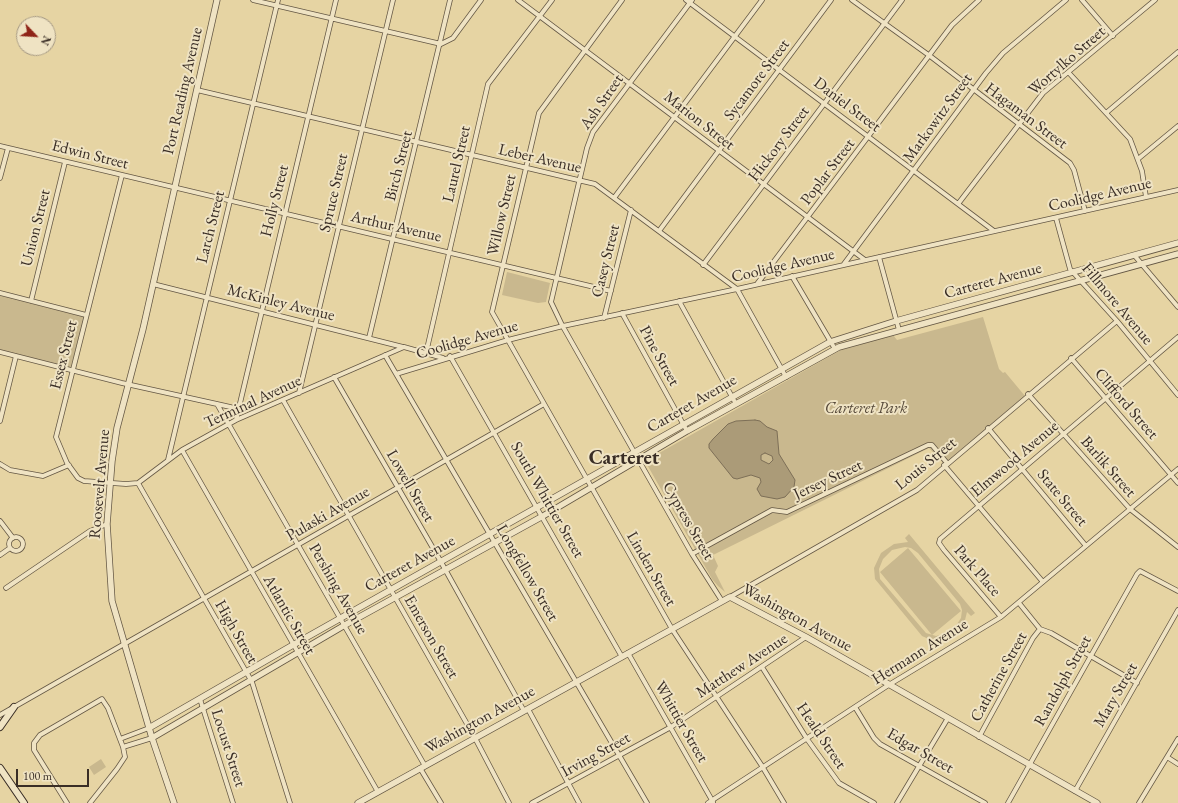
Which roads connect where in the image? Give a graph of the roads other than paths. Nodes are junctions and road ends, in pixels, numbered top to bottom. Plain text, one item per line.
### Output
1 (217, 0) edge
2 (253, 0) edge
3 (278, 0) edge
4 (336, 0) edge
5 (393, 0) edge
6 (450, 0) edge
7 (481, 0) edge
8 (518, 0) edge
9 (552, 0) edge
10 (622, 0) edge
11 (762, 0) edge
12 (831, 0) edge
13 (852, 0) edge
14 (902, 0) edge
15 (979, 0) edge
16 (1066, 0) edge
17 (1082, 0) edge
18 (1155, 0) edge
19 (689, 1) edge
20 (277, 6) junction
21 (540, 16) junction
22 (332, 18) junction
23 (885, 23) junction
24 (385, 31) junction
25 (735, 36) junction
26 (1113, 36) junction
27 (441, 44) junction
28 (585, 50) junction
29 (1178, 52) edge
30 (930, 56) junction
31 (780, 69) junction
32 (1069, 73) junction
33 (630, 83) junction
34 (197, 90) junction
35 (972, 91) junction
36 (253, 103) junction
37 (825, 104) junction
38 (1106, 113) junction
39 (308, 116) junction
40 (675, 117) junction
41 (1018, 125) junction
42 (1178, 126) edge
43 (362, 129) junction
44 (869, 137) junction
45 (417, 141) junction
46 (0, 146) edge
47 (8, 148) junction
48 (718, 152) junction
49 (471, 155) junction
50 (1138, 159) junction
51 (65, 162) junction
52 (526, 168) junction
53 (914, 171) junction
54 (122, 176) junction
55 (0, 178) edge
56 (579, 180) junction
57 (764, 184) junction
58 (174, 188) junction
59 (1178, 190) edge
60 (1146, 197) junction
61 (614, 198) junction
62 (229, 201) junction
63 (958, 204) junction
64 (631, 210) junction
65 (1085, 211) junction
66 (284, 213) junction
67 (809, 217) junction
68 (1056, 218) junction
69 (339, 226) junction
70 (659, 231) junction
71 (994, 231) junction
72 (392, 239) junction
73 (1178, 243) edge
74 (854, 251) junction
75 (449, 252) junction
76 (1178, 254) edge
77 (1134, 255) junction
78 (879, 257) junction
79 (865, 260) junction
80 (1141, 263) junction
81 (503, 265) junction
82 (703, 265) junction
83 (844, 265) junction
84 (1074, 272) junction
85 (792, 276) junction
86 (556, 278) junction
87 (1082, 280) junction
88 (153, 284) junction
89 (757, 284) junction
90 (1029, 284) junction
91 (737, 289) junction
92 (611, 291) junction
93 (0, 293) edge
94 (1032, 293) junction
95 (206, 297) junction
96 (31, 300) junction
97 (679, 301) junction
98 (950, 306) junction
99 (1178, 307) edge
100 (261, 311) junction
101 (622, 313) junction
102 (86, 314) junction
103 (953, 316) junction
104 (604, 318) junction
105 (896, 321) junction
106 (1117, 321) junction
107 (316, 324) junction
108 (562, 326) junction
109 (899, 330) junction
110 (1178, 337) edge
111 (369, 338) junction
112 (508, 340) junction
113 (830, 342) junction
114 (404, 347) junction
115 (835, 349) junction
116 (0, 352) edge
117 (426, 353) junction
118 (385, 355) junction
119 (16, 356) junction
120 (450, 356) junction
121 (444, 358) junction
122 (1071, 358) junction
123 (1149, 362) junction
124 (781, 368) junction
125 (72, 370) junction
126 (396, 374) junction
127 (334, 377) junction
128 (786, 377) junction
129 (128, 383) junction
130 (299, 392) junction
131 (1028, 394) junction
132 (1178, 395) edge
133 (183, 396) junction
134 (732, 396) junction
135 (1106, 398) junction
136 (283, 400) junction
137 (217, 404) junction
138 (544, 404) junction
139 (736, 404) junction
140 (239, 409) junction
141 (236, 420) junction
142 (0, 421) edge
143 (230, 424) junction
144 (683, 424) junction
145 (988, 428) junction
146 (687, 431) junction
147 (494, 433) junction
148 (1063, 434) junction
149 (182, 450) junction
150 (635, 452) junction
151 (168, 460) junction
152 (447, 460) junction
153 (640, 460) junction
154 (0, 464) edge
155 (946, 464) junction
156 (69, 465) junction
157 (1022, 469) junction
158 (1178, 469) edge
159 (1171, 475) junction
160 (586, 479) junction
161 (112, 483) junction
162 (138, 483) junction
163 (1178, 483) edge
164 (398, 488) junction
165 (591, 488) junction
166 (978, 505) junction
167 (538, 507) junction
168 (1130, 509) junction
169 (349, 516) junction
170 (543, 516) junction
171 (0, 521) edge
172 (107, 524) junction
173 (490, 534) junction
174 (13, 538) junction
175 (940, 539) joint
176 (495, 542) junction
177 (299, 545) junction
178 (1086, 546) junction
179 (1178, 547) edge
180 (10, 548) junction
181 (692, 554) junction
182 (0, 555) edge
183 (441, 562) junction
184 (446, 570) junction
185 (250, 572) junction
186 (1043, 582) junction
187 (6, 588) dead end
188 (391, 590) junction
189 (1178, 591) edge
190 (730, 597) junction
191 (396, 598) junction
192 (204, 599) junction
193 (722, 601) junction
194 (1019, 602) junction
195 (1178, 610) edge
196 (1001, 617) junction
197 (341, 618) junction
198 (345, 625) junction
199 (672, 629) junction
200 (1040, 629) junction
201 (806, 637) junction
202 (123, 645) junction
203 (293, 645) junction
204 (297, 653) junction
205 (628, 653) junction
206 (1090, 656) junction
207 (622, 657) junction
208 (762, 667) junction
209 (246, 672) junction
210 (250, 680) junction
211 (576, 682) junction
212 (1137, 683) junction
213 (890, 684) junction
214 (717, 697) junction
215 (200, 699) junction
216 (14, 707) junction
217 (855, 707) junction
218 (202, 708) junction
219 (526, 710) junction
220 (0, 715) edge
221 (948, 718) junction
222 (0, 727) edge
223 (149, 728) junction
224 (671, 728) junction
225 (979, 737) junction
226 (152, 738) junction
227 (475, 738) junction
228 (120, 739) junction
229 (807, 739) junction
230 (1178, 739) edge
231 (123, 747) junction
232 (620, 755) junction
233 (1167, 757) junction
234 (1178, 764) edge
235 (919, 765) junction
236 (1029, 765) junction
237 (423, 767) junction
238 (0, 768) edge
239 (762, 768) junction
240 (568, 784) junction
241 (1075, 791) junction
242 (378, 792) junction
243 (711, 802) edge
244 (24, 803) edge
245 (67, 803) edge
246 (90, 803) edge
247 (174, 803) edge
248 (233, 803) edge
249 (290, 803) edge
250 (358, 803) edge
251 (441, 803) edge
252 (509, 803) edge
253 (532, 803) edge
254 (579, 803) edge
255 (647, 803) edge
256 (784, 803) edge
257 (874, 803) edge
258 (897, 803) edge
259 (985, 803) edge
260 (1008, 803) edge
261 (1097, 803) edge
262 (1139, 803) edge

1 - 34 street, Port Reading Avenue
2 - 20 street
3 - 20 street, Larch Street
4 - 22 street, Holly Street
5 - 24 street, Spruce Street
6 - 27 street, Birch Street
7 - 27 street
8 - 21 street, Marion Street
9 - 21 street, Laurel Street
10 - 28 street, Willow Street
11 - 25 street
12 - 31 street, Sycamore Street
13 - 23 street, Hagaman Street
14 - 23 street, Hickory Street
15 - 30 street, Poplar Street
16 - 35 street, Markowitz Street
17 - 26 street
18 - 26 street, Wortylko Street
19 - 25 street, Daniel Street
19 - 33 street, Ash Street
20 - 22 street
20 - 36 street, Larch Street
21 - 28 street, Marion Street
21 - 49 street, Laurel Street
22 - 24 street
22 - 39 street, Holly Street
23 - 30 street, Hagaman Street
23 - 37 street, Hickory Street
24 - 27 street
24 - 43 street, Spruce Street
25 - 31 street, Daniel Street
25 - 40 street
26 - 32 street, Wortylko Street
27 - 45 street, Birch Street
28 - 33 street, Marion Street
28 - 52 street, Willow Street
29 - 38 street
30 - 35 street, Hagaman Street
30 - 44 street, Poplar Street
31 - 37 street, Daniel Street
31 - 48 street, Sycamore Street
32 - 38 street
32 - 41 street, Wortylko Street
33 - 40 street, Marion Street
33 - 56 street, Ash Street
34 - 36 street, Leber Avenue
34 - 58 street, Port Reading Avenue
35 - 41 street, Hagaman Street
35 - 53 street, Markowitz Street
36 - 39 street, Leber Avenue
36 - 62 street, Larch Street
37 - 44 street, Daniel Street
37 - 57 street, Hickory Street
38 - 50 street
39 - 43 street, Leber Avenue
39 - 66 street, Holly Street
40 - 48 street, Marion Street
40 - 61 street
41 - 63 street, Wortylko Street
41 - 65 street, Hagaman Street
42 - 50 street
43 - 45 street, Leber Avenue
43 - 69 street, Spruce Street
44 - 53 street, Daniel Street
44 - 67 street, Poplar Street
45 - 49 street, Leber Avenue
45 - 72 street, Birch Street
46 - 47 street, Edwin Street
47 - 51 street, Edwin Street
47 - 55 street
48 - 57 street, Marion Street
48 - 70 street, Sycamore Street
49 - 52 street, Leber Avenue
49 - 75 street, Laurel Street
50 - 60 street
51 - 54 street, Edwin Street
51 - 96 street, Union Street
52 - 56 street, Leber Avenue
52 - 81 street, Willow Street
53 - 63 street, Daniel Street
53 - 74 street, Markowitz Street
54 - 58 street, Edwin Street
54 - 102 street, Essex Street
56 - 61 street, Leber Avenue
56 - 86 street, Ash Street
57 - 67 street, Marion Street
57 - 82 street, Hickory Street
58 - 62 street, Arthur Avenue
58 - 88 street, Roosevelt Avenue
59 - 60 street, Coolidge Avenue
60 - 65 street, Coolidge Avenue
61 - 64 street, Leber Avenue
62 - 66 street, Arthur Avenue
62 - 95 street, Larch Street
63 - 71 street, Daniel Street
64 - 70 street, Leber Avenue
64 - 92 street, Casey Street
65 - 68 street, Coolidge Avenue
66 - 69 street, Arthur Avenue
66 - 100 street, Holly Street
67 - 74 street, Marion Street
67 - 89 street, Poplar Street
68 - 71 street, Coolidge Avenue
68 - 84 street, Fillmore Avenue
69 - 72 street, Arthur Avenue
69 - 107 street, Spruce Street
70 - 82 street, Leber Avenue
71 - 78 street, Coolidge Avenue
72 - 75 street, Arthur Avenue
72 - 111 street, Birch Street
73 - 77 street, Carteret Avenue
74 - 79 street, Marion Street
74 - 83 street, Markowitz Street
75 - 81 street, Arthur Avenue
75 - 117 street, Laurel Street
76 - 80 street, Carteret Avenue
77 - 80 street
77 - 84 street, Carteret Avenue
78 - 79 street, Coolidge Avenue
78 - 105 street
79 - 83 street, Coolidge Avenue
80 - 87 street, Carteret Avenue
80 - 99 street
81 - 86 street, Arthur Avenue
81 - 112 street, Willow Street
82 - 91 street, Leber Avenue
83 - 85 street, Coolidge Avenue
84 - 87 street, Fillmore Avenue
84 - 90 street, Carteret Avenue
85 - 89 street, Coolidge Avenue
85 - 113 street
86 - 92 street, Arthur Avenue
86 - 108 street, Ash Street
87 - 94 street, Carteret Avenue
87 - 106 street, Fillmore Avenue
88 - 95 street, McKinley Avenue
88 - 129 street, Roosevelt Avenue
89 - 91 street, Coolidge Avenue
90 - 94 street
90 - 98 street, Carteret Avenue
91 - 97 street, Coolidge Avenue
91 - 124 street
92 - 104 street, Casey Street
93 - 96 street
94 - 103 street, Carteret Avenue
95 - 100 street, McKinley Avenue
95 - 133 street, Larch Street
96 - 102 street
97 - 101 street, Coolidge Avenue
97 - 134 street
98 - 103 street
98 - 105 street, Carteret Avenue
100 - 107 street, McKinley Avenue
100 - 140 street, Holly Street
101 - 104 street, Coolidge Avenue
101 - 144 street, Pine Street
102 - 125 street, Essex Street
103 - 109 street, Carteret Avenue
104 - 108 street, Coolidge Avenue
105 - 109 street
105 - 113 street, Carteret Avenue
106 - 122 street, Louis Street
106 - 123 street, Fillmore Avenue
107 - 111 street, McKinley Avenue
107 - 130 street, Spruce Street
108 - 112 street, Coolidge Avenue
108 - 150 street, Cypress Street
109 - 115 street, Carteret Avenue
110 - 123 street, Elmwood Avenue
111 - 114 street, McKinley Avenue
112 - 120 street, Coolidge Avenue
112 - 138 street, Linden Street
113 - 115 street
113 - 124 street, Carteret Avenue
114 - 117 street, McKinley Avenue
114 - 118 street
115 - 128 street, Carteret Avenue
116 - 119 street
117 - 121 street, McKinley Avenue
118 - 126 street, Longfellow Street
118 - 127 street, Terminal Avenue
119 - 125 street
119 - 142 street
120 - 121 street, Coolidge Avenue
120 - 147 street, South Whittier Street
121 - 126 street, Coolidge Avenue
122 - 131 street, Louis Street
122 - 135 street, Clifford Street
123 - 132 street, Fillmore Avenue
123 - 135 street, Elmwood Avenue
124 - 128 street
124 - 134 street, Carteret Avenue
125 - 129 street
125 - 156 street, Essex Street
126 - 152 street, Longfellow Street
127 - 130 street, Terminal Avenue
127 - 164 street, Lowell Street
128 - 139 street, Carteret Avenue
129 - 133 street
129 - 161 street, Roosevelt Avenue
130 - 136 street, Terminal Avenue
131 - 145 street, Louis Street
131 - 148 street, Barlik Street
133 - 137 street
133 - 151 street, Larch Street
134 - 139 street
134 - 144 street, Carteret Avenue
135 - 148 street, Elmwood Avenue
135 - 159 street, Clifford Street
136 - 141 street, Terminal Avenue
136 - 169 street, Emerson Street
137 - 140 street
137 - 143 street, Pershing Avenue
138 - 147 street, Pulaski Avenue
138 - 160 street, Linden Street
139 - 146 street, Carteret Avenue
140 - 141 street, Holly Street
141 - 143 street, Terminal Avenue
143 - 149 street, Terminal Avenue
143 - 177 street, Pershing Avenue
144 - 146 street, Pine Street
144 - 150 street, Carteret Avenue
145 - 155 street, Louis Street
145 - 157 street, State Street
146 - 153 street, Carteret Avenue
147 - 152 street, Pulaski Avenue
147 - 167 street, South Whittier Street
148 - 157 street, Elmwood Avenue
148 - 168 street, Barlik Street
149 - 151 street, Terminal Avenue
149 - 185 street, Atlantic Street
150 - 153 street, Cypress Street
150 - 160 street, Carteret Avenue
151 - 162 street, Terminal Avenue
152 - 164 street, Pulaski Avenue
152 - 173 street, Longfellow Street
153 - 165 street, Carteret Avenue
153 - 181 street, Cypress Street
154 - 156 street
155 - 166 street, Jersey Street
155 - 181 street, Jersey Street
155 - 190 street, Louis Street
156 - 161 street, Essex Street
157 - 166 street, Elmwood Avenue
157 - 178 street, State Street
158 - 159 street, Hermann Avenue
159 - 163 street, Clifford Street
159 - 168 street, Hermann Avenue
160 - 165 street, Linden Street
160 - 167 street, Carteret Avenue
161 - 162 street, Essex Street
161 - 172 street, Roosevelt Avenue
162 - 192 street, High Street
164 - 169 street, Pulaski Avenue
164 - 183 street, Lowell Street
165 - 170 street, Carteret Avenue
165 - 199 street, Linden Street
166 - 175 street, Elmwood Avenue
166 - 186 street, Jersey Street
167 - 170 street, South Whittier Street
167 - 173 street, Carteret Avenue
168 - 178 street, Hermann Avenue
168 - 179 street, Barlik Street
169 - 177 street, Pulaski Avenue
169 - 188 street, Emerson Street
170 - 176 street, Carteret Avenue
170 - 207 street, South Whittier Street
171 - 174 street
172 - 187 street
172 - 202 street, Roosevelt Avenue
173 - 176 street, Longfellow Street
173 - 183 street, Carteret Avenue
174 - 180 street
174 - 180 street
175 - 196 street, Park Place
176 - 184 street, Carteret Avenue
176 - 211 street, Longfellow Street
177 - 185 street, Pulaski Avenue
177 - 197 street, Pershing Avenue
178 - 186 street, Hermann Avenue
180 - 182 street
181 - 193 street, Cypress Street
183 - 184 street, Lowell Street
183 - 188 street, Carteret Avenue
184 - 191 street, Carteret Avenue
184 - 219 street, Lowell Street
185 - 192 street, Pulaski Avenue
185 - 203 street, Atlantic Street
186 - 194 street, Hermann Avenue
188 - 191 street, Emerson Street
188 - 197 street, Carteret Avenue
189 - 206 street, Randolph Street
190 - 193 street, Washington Avenue
190 - 201 street, Washington Avenue
191 - 198 street, Carteret Avenue
191 - 227 street, Emerson Street
192 - 202 street, Pulaski Avenue
192 - 209 street, High Street
193 - 199 street, Washington Avenue
194 - 196 street, Hermann Avenue
194 - 200 street
195 - 212 street, Mary Street
196 - 213 street, Hermann Avenue
197 - 198 street, Pershing Avenue
197 - 203 street, Carteret Avenue
198 - 204 street, Carteret Avenue
198 - 237 street, Pershing Avenue
199 - 205 street, Washington Avenue
199 - 214 street, Linden Street
200 - 206 street
200 - 225 street, Catherine Street
201 - 208 street, Matthew Avenue
201 - 213 street, Washington Avenue
202 - 216 street, Pulaski Avenue
202 - 223 street, Roosevelt Avenue
203 - 204 street, Atlantic Street
203 - 209 street, Carteret Avenue
204 - 210 street, Carteret Avenue
204 - 242 street, Atlantic Street
205 - 207 street, Washington Avenue
205 - 224 street, Whittier Street
206 - 212 street
206 - 236 street, Randolph Street
207 - 211 street, Washington Avenue
208 - 214 street, Matthew Avenue
208 - 229 street, Heald Street
209 - 210 street, High Street
209 - 215 street, Carteret Avenue
210 - 218 street, Carteret Avenue
210 - 249 street, High Street
211 - 219 street, Washington Avenue
211 - 232 street, Longfellow Street
212 - 241 street, Mary Street
213 - 217 street, Hermann Avenue
213 - 221 street, Washington Avenue
214 - 224 street, Matthew Avenue
214 - 239 street, Linden Street
215 - 218 street, Locust Street
215 - 223 street, Carteret Avenue
216 - 220 street, Pulaski Avenue
216 - 222 main road
217 - 229 street, Hermann Avenue
217 - 235 street, Edgar Street
218 - 226 street, Carteret Avenue
218 - 248 street, Locust Street
219 - 227 street, Washington Avenue
219 - 240 street, Lowell Street
221 - 225 street, Washington Avenue
221 - 235 street
223 - 226 street, Roosevelt Avenue
223 - 228 street
224 - 232 street, Irving Street
224 - 243 street, Whittier Street
225 - 236 street, Washington Avenue
226 - 231 street
226 - 247 street, Roosevelt Avenue
227 - 237 street, Washington Avenue
227 - 252 street, Emerson Street
228 - 231 street
228 - 245 street
229 - 239 street, Hermann Avenue
229 - 257 street, Heald Street
230 - 233 street
231 - 246 street
232 - 240 street, Irving Street
232 - 255 street, Longfellow Street
233 - 234 street
233 - 262 street
235 - 258 street
235 - 259 street, Edgar Street
236 - 241 street, Washington Avenue
236 - 260 street, Randolph Street
237 - 242 street, Washington Avenue
237 - 251 street, Pershing Avenue
238 - 244 main road
239 - 243 street, Hermann Avenue
239 - 256 street, Linden Street
240 - 253 street, Irving Street
240 - 254 street, Lowell Street
241 - 261 street, Washington Avenue
242 - 250 street, Washington Avenue

